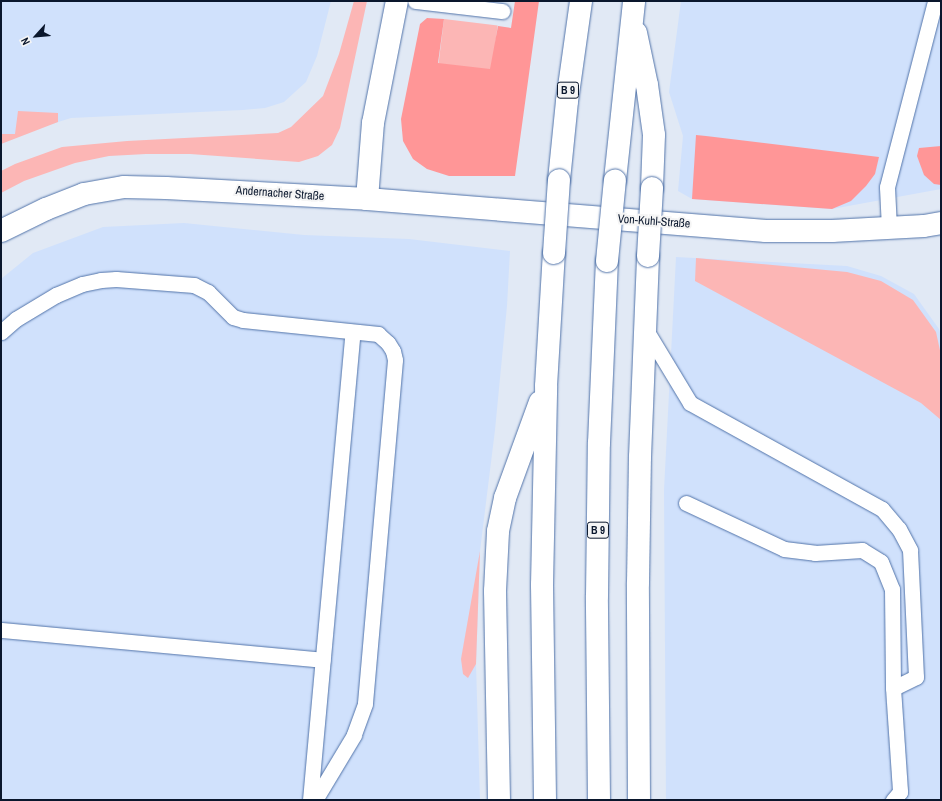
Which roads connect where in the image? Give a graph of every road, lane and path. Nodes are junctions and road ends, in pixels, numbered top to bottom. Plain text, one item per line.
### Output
1 (396, 1) edge
2 (415, 1) edge
3 (581, 1) edge
4 (934, 1) edge
5 (457, 3) edge
6 (633, 8) edge
7 (502, 12) dead end
8 (367, 199) junction
9 (941, 223) edge
10 (889, 228) junction
11 (1, 231) edge
12 (646, 330) junction
13 (1, 332) edge
14 (353, 332) junction
15 (546, 386) junction
16 (686, 503) dead end
17 (1, 630) edge
18 (323, 660) junction
19 (893, 688) junction
20 (310, 800) edge
21 (315, 800) edge
22 (498, 800) edge
23 (545, 800) edge
24 (598, 800) edge
25 (639, 800) edge
26 (893, 800) edge

1 - 8 main road
2 - 5 lane
3 - 15 main road, B 9, bridge
4 - 10 lane
5 - 7 lane
6 - 12 main road, bridge
6 - 24 main road, B 9, bridge
8 - 10 main road, Von-Kuhl-Straße
8 - 11 main road, Andernacher Straße
9 - 10 main road, Von-Kuhl-Straße
12 - 19 lane
12 - 25 main road
13 - 14 lane
14 - 18 lane
14 - 21 lane
15 - 22 main road
15 - 23 main road, B 9
16 - 19 lane
17 - 18 lane
18 - 20 lane
19 - 26 lane

